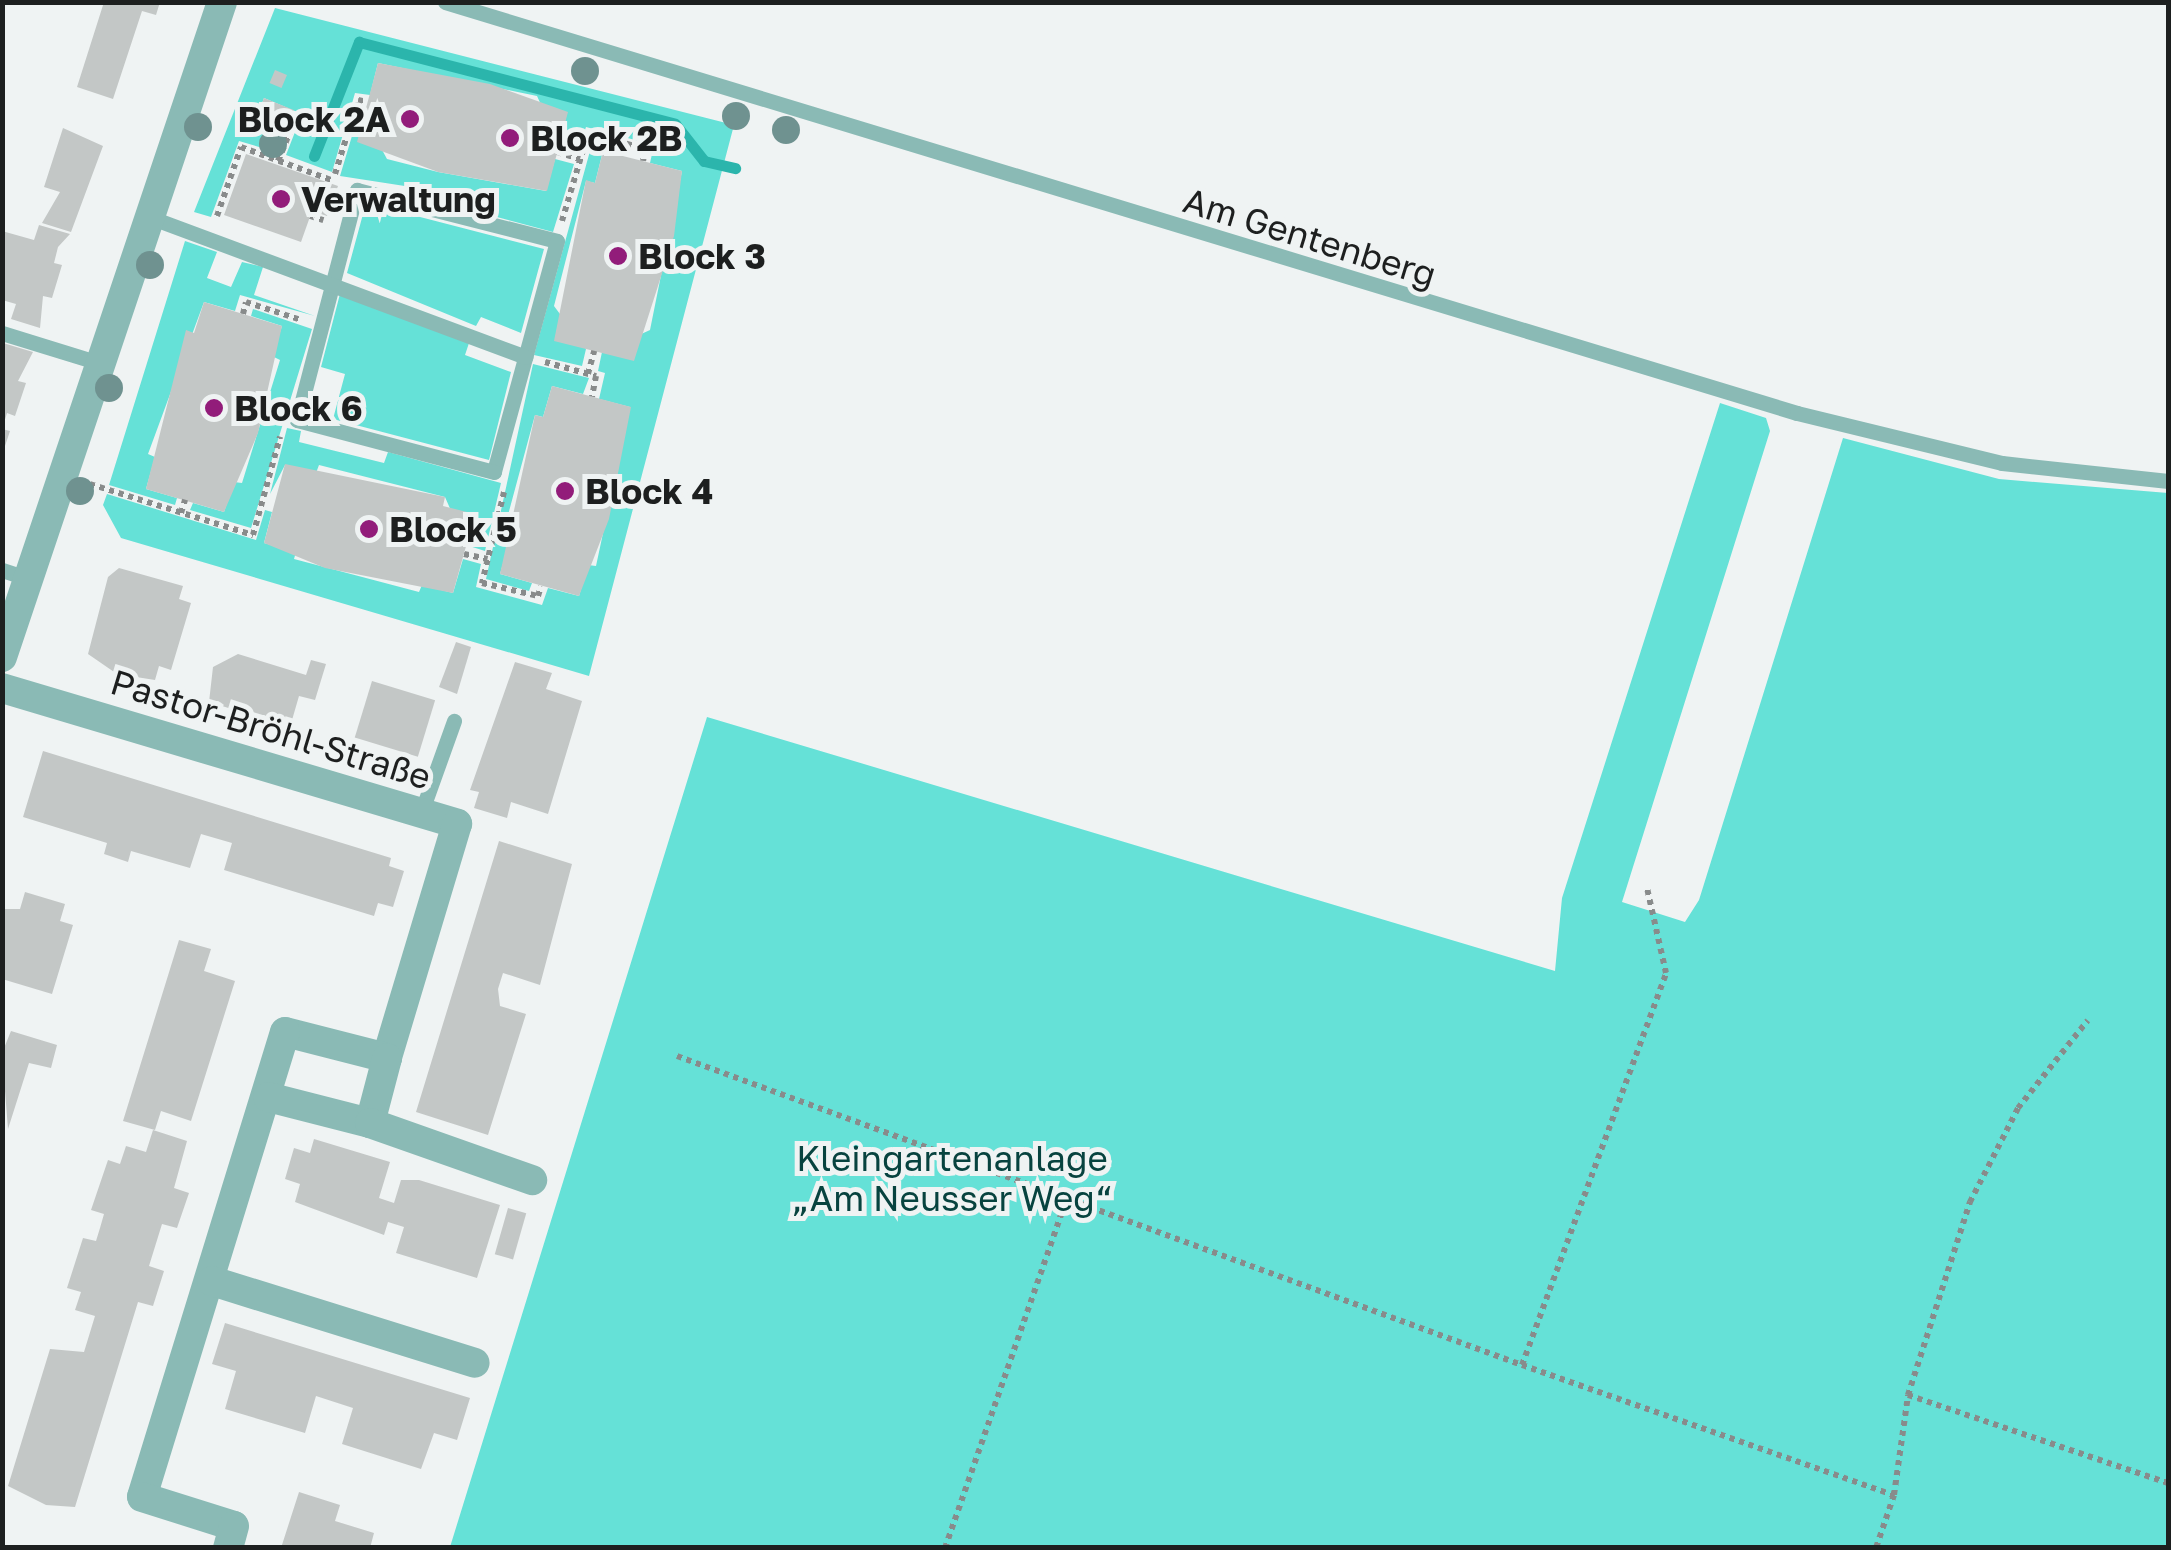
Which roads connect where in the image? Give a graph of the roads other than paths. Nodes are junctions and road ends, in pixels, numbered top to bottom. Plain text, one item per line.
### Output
1 (222, 2) edge
2 (444, 2) edge
3 (144, 215) junction
4 (334, 280) junction
5 (2, 333) edge
6 (525, 357) junction
7 (96, 362) junction
8 (2168, 481) edge
9 (16, 574) edge
10 (2, 657) edge
11 (2, 688) edge
12 (454, 720) dead end
13 (421, 813) junction
14 (386, 1058) junction
15 (268, 1096) junction
16 (370, 1123) junction
17 (532, 1180) dead end
18 (212, 1280) junction
19 (475, 1363) dead end
20 (228, 1548) edge

1 - 3 street
2 - 8 lane, Am Gentenberg
3 - 4 lane
3 - 7 street
4 - 6 lane
4 - 6 lane
4 - 6 lane
5 - 7 lane
7 - 9 street
9 - 10 street
11 - 13 street, Pastor-Bröhl-Straße
12 - 13 lane
13 - 14 street, Pastor-Bröhl-Straße
14 - 15 street
14 - 16 street, Pastor-Bröhl-Straße
15 - 16 street
15 - 18 street
16 - 17 street
18 - 19 street
18 - 20 street

